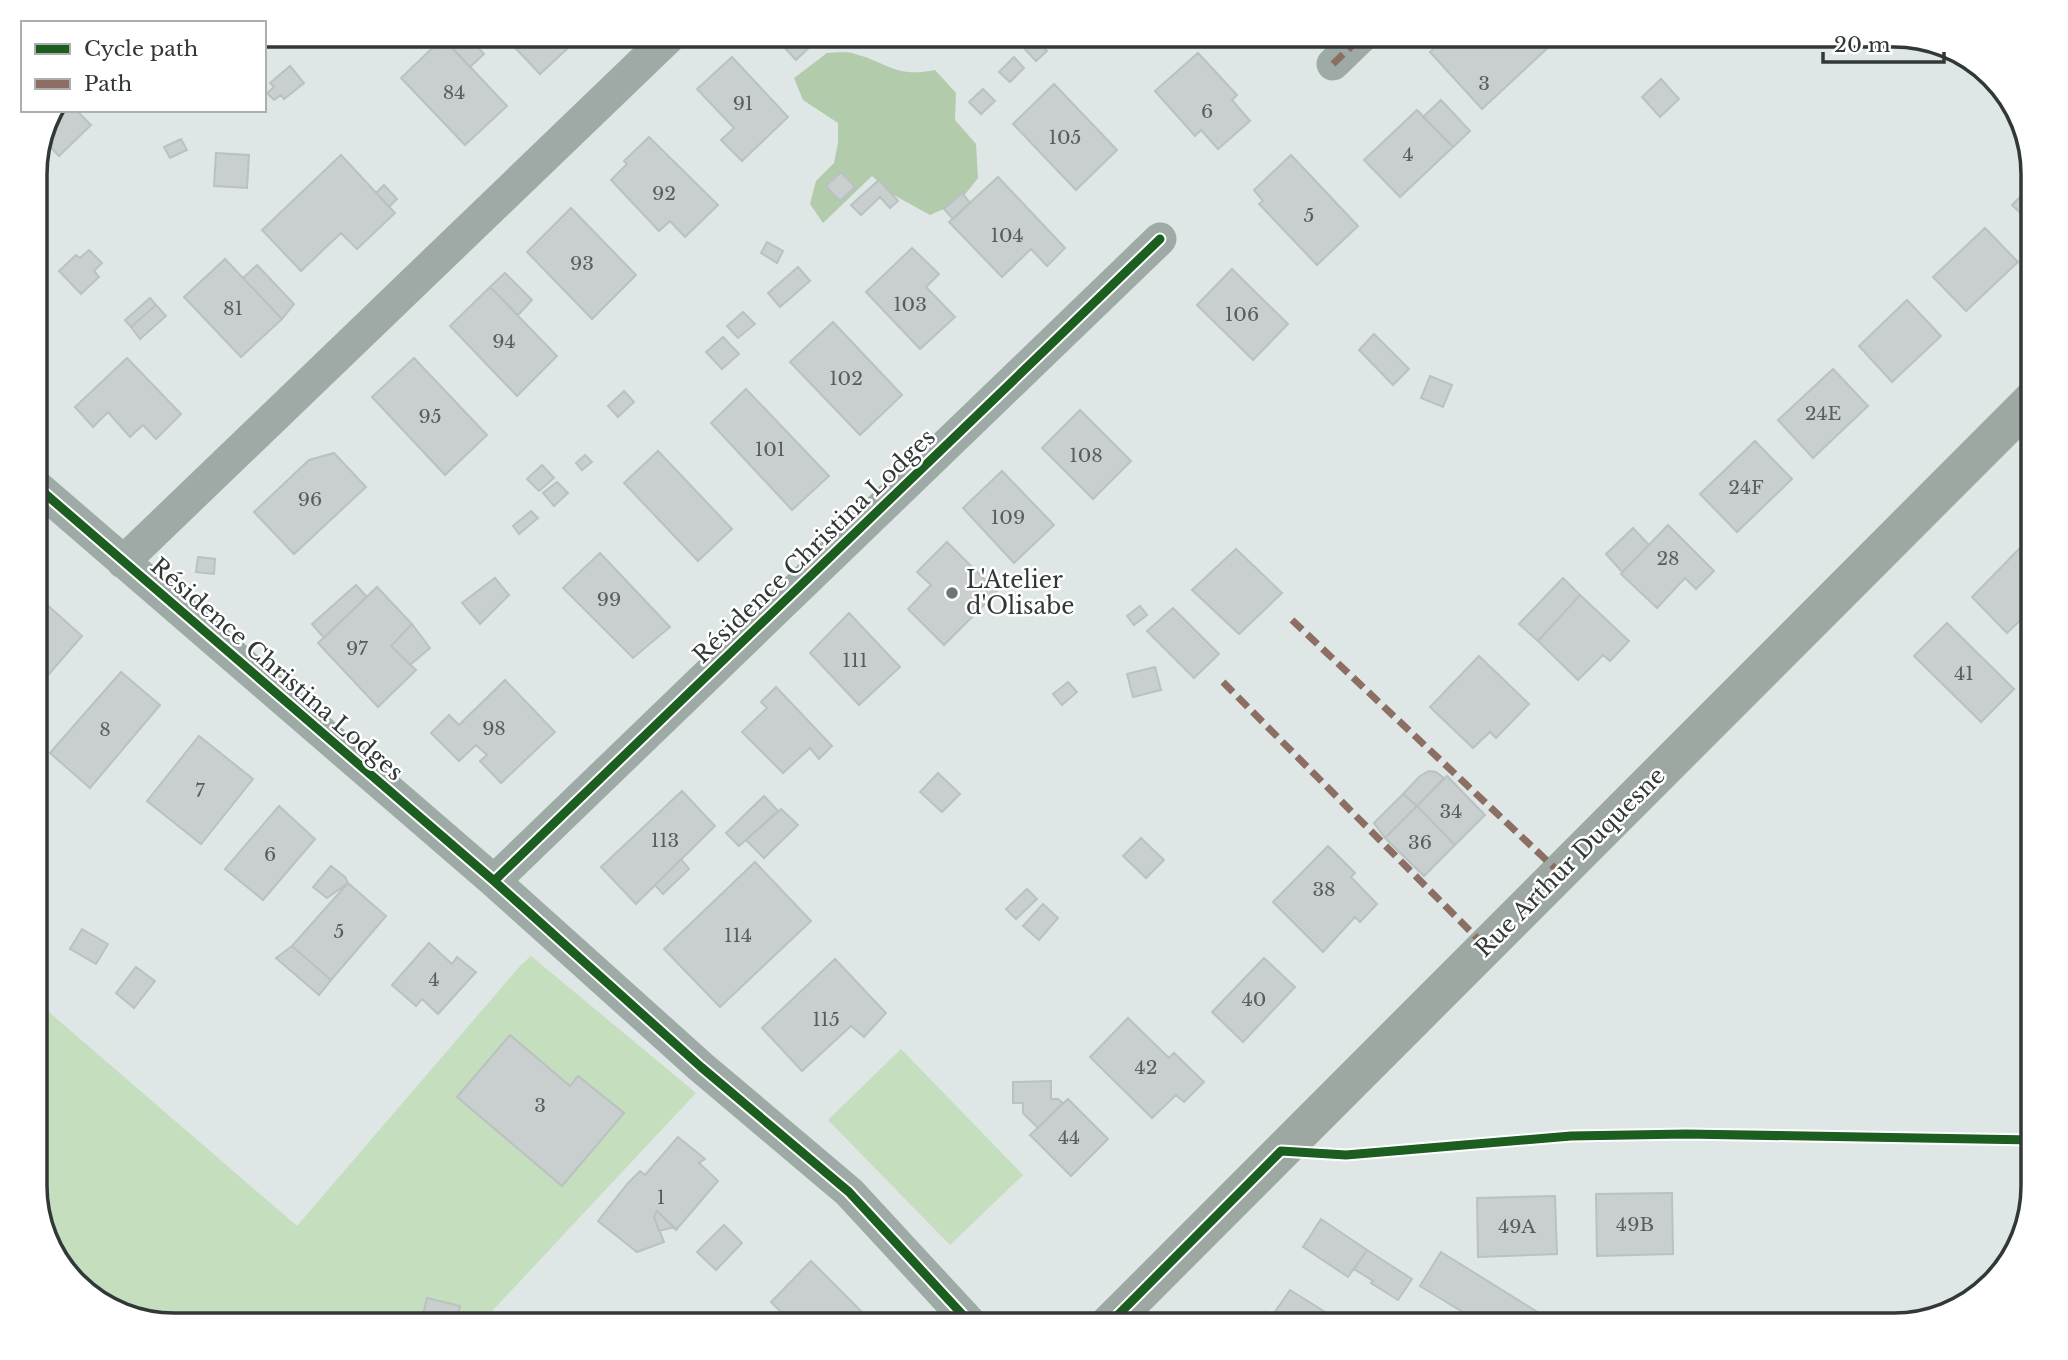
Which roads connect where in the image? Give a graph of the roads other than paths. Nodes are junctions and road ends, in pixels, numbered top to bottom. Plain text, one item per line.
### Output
1 (1350, 47) edge
2 (658, 48) edge
3 (1333, 64) dead end
4 (1160, 239) dead end
5 (2021, 411) edge
6 (48, 496) edge
7 (123, 562) junction
8 (494, 881) junction
9 (961, 1313) edge
10 (1120, 1313) edge

1 - 3 street
2 - 7 street, Résidence Christina Lodges
4 - 8 street, Résidence Christina Lodges
5 - 10 main road, Rue Arthur Duquesne
6 - 7 street, Résidence Christina Lodges
7 - 8 street, Résidence Christina Lodges
8 - 9 street, Résidence Christina Lodges

